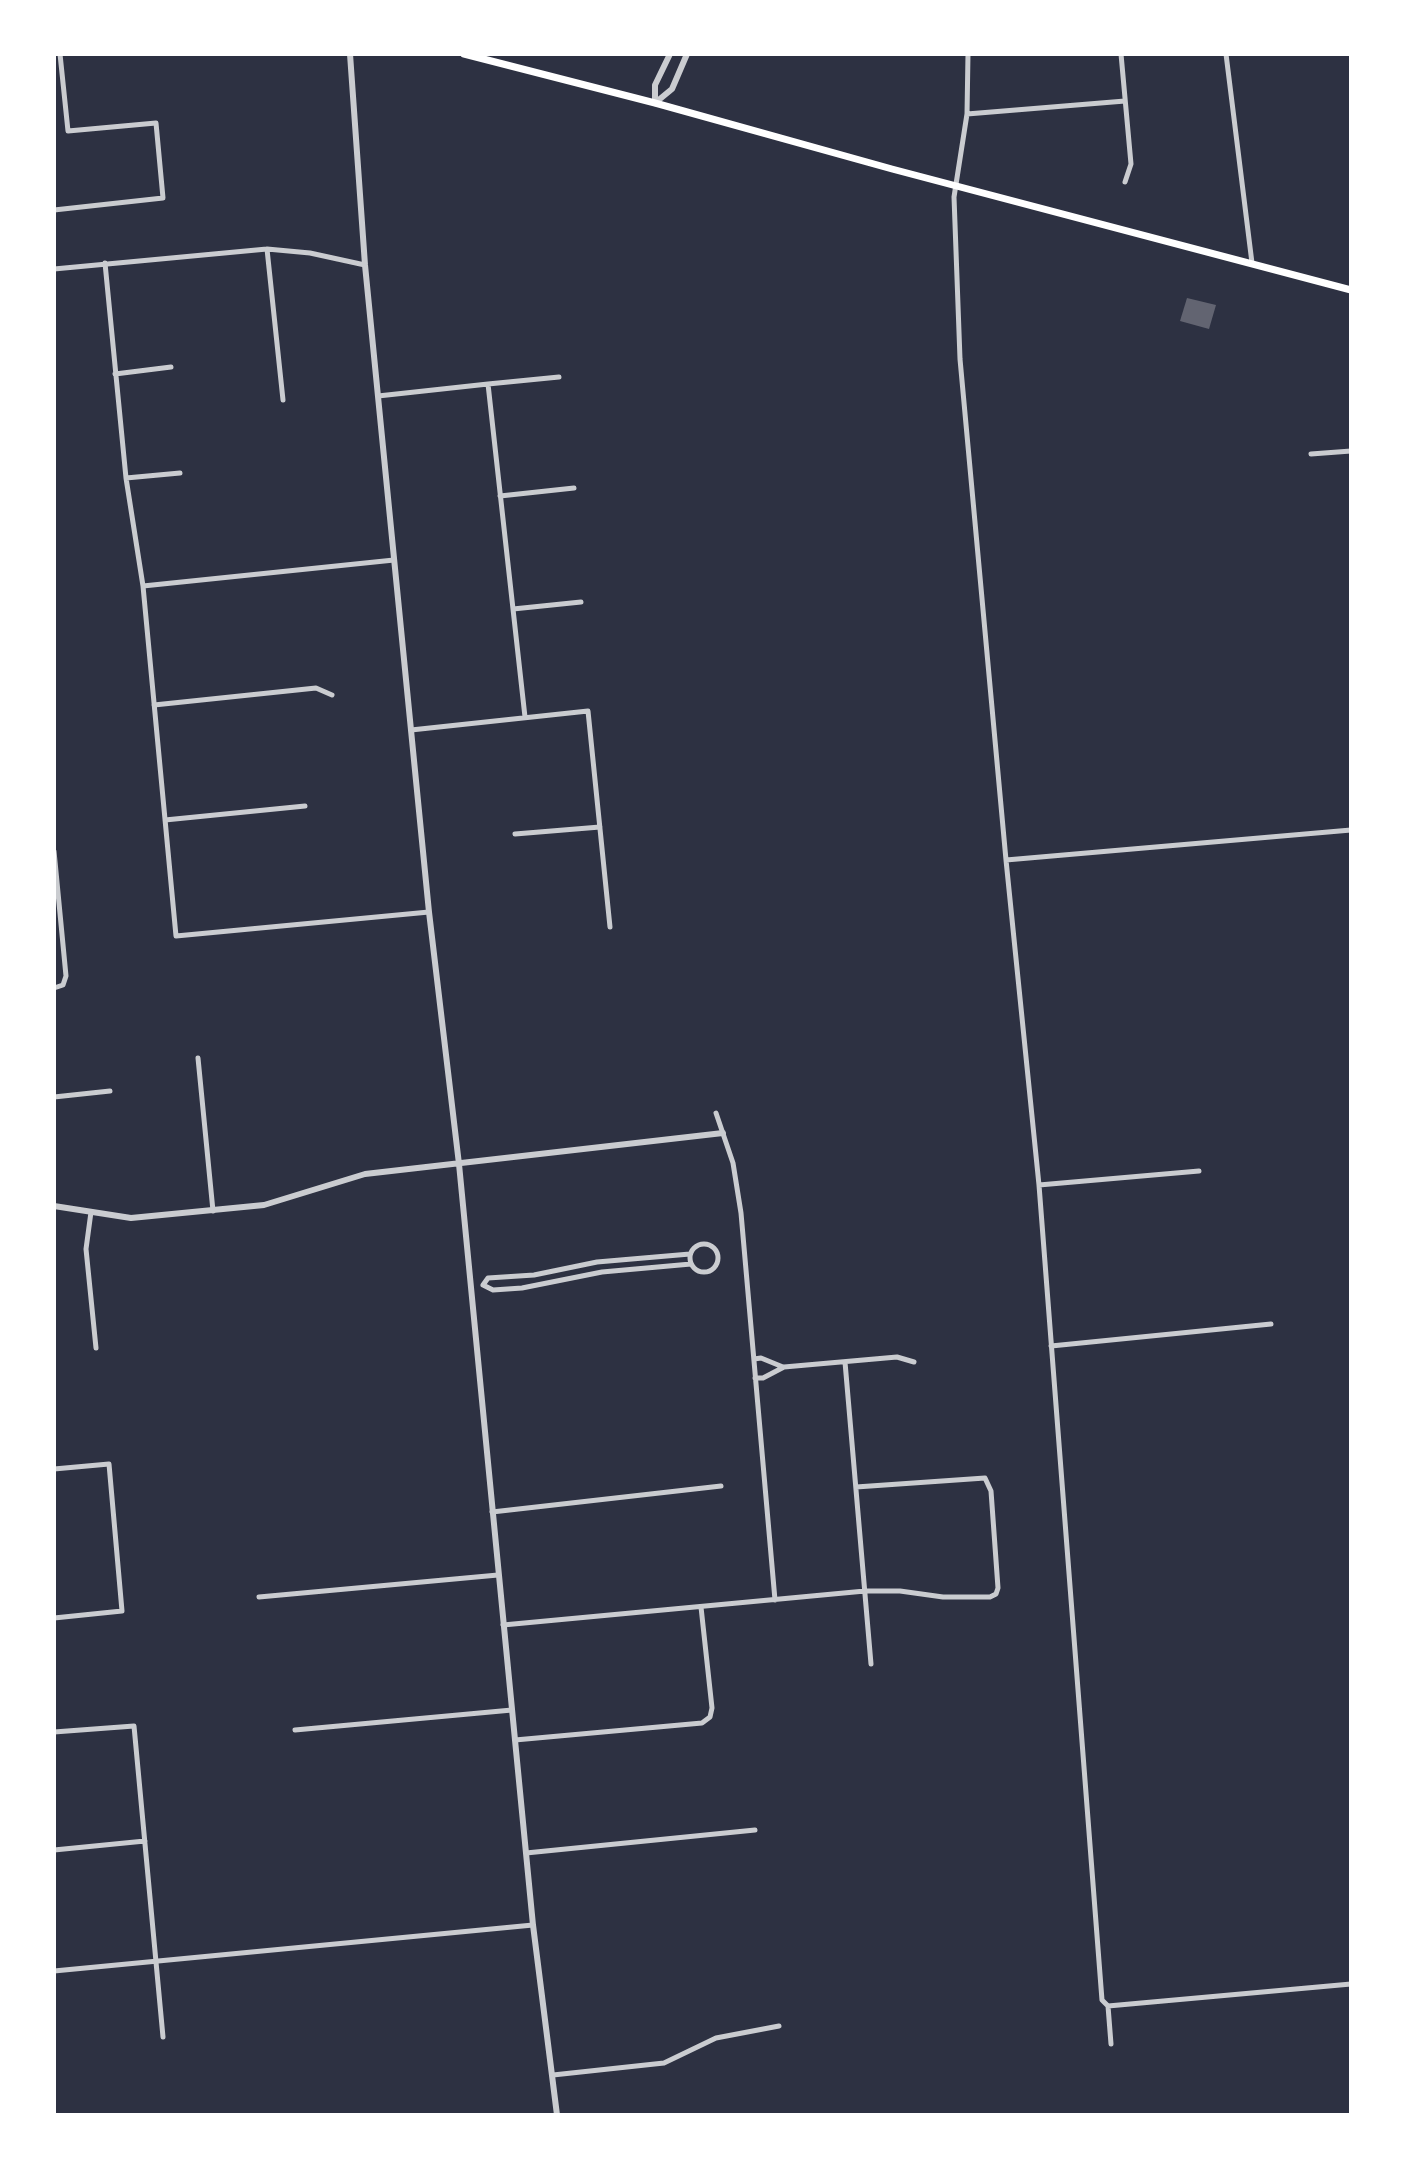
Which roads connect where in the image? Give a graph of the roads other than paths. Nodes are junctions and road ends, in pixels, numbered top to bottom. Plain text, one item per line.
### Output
1 (60, 54) edge
2 (350, 54) edge
3 (464, 54) edge
4 (670, 54) edge
5 (687, 54) edge
6 (968, 54) edge
7 (1121, 54) edge
8 (1226, 54) edge
9 (1125, 101) junction
10 (655, 103) junction
11 (967, 114) junction
12 (1125, 182) dead end
13 (956, 185) junction
14 (54, 210) edge
15 (267, 249) junction
16 (105, 263) junction
17 (1252, 264) junction
18 (365, 265) junction
19 (54, 269) edge
20 (1351, 290) edge
21 (171, 367) dead end
22 (115, 374) junction
23 (559, 377) dead end
24 (488, 384) junction
25 (378, 396) junction
26 (283, 400) dead end
27 (1351, 451) edge
28 (1311, 454) dead end
29 (180, 473) dead end
30 (126, 478) junction
31 (574, 488) dead end
32 (500, 496) junction
33 (394, 560) junction
34 (143, 586) junction
35 (581, 602) dead end
36 (513, 609) junction
37 (332, 695) dead end
38 (154, 705) junction
39 (525, 717) junction
40 (411, 730) junction
41 (305, 806) dead end
42 (165, 820) junction
43 (600, 827) junction
44 (1351, 830) edge
45 (515, 834) dead end
46 (54, 851) edge
47 (1006, 860) junction
48 (429, 912) junction
49 (610, 927) dead end
50 (54, 988) edge
51 (198, 1058) dead end
52 (110, 1091) dead end
53 (54, 1097) edge
54 (716, 1113) dead end
55 (723, 1133) junction
56 (459, 1164) junction
57 (1199, 1171) dead end
58 (1039, 1185) junction
59 (54, 1206) edge
60 (213, 1211) junction
61 (91, 1212) junction
62 (690, 1254) junction
63 (613, 1260) junction
64 (691, 1264) junction
65 (613, 1271) junction
66 (534, 1275) junction
67 (483, 1285) junction
68 (470, 1286) junction
69 (536, 1286) junction
70 (1271, 1324) dead end
71 (1051, 1346) junction
72 (96, 1348) dead end
73 (754, 1359) junction
74 (845, 1362) junction
75 (914, 1362) dead end
76 (784, 1367) junction
77 (755, 1378) junction
78 (54, 1469) edge
79 (721, 1486) dead end
80 (856, 1487) junction
81 (491, 1512) junction
82 (498, 1575) junction
83 (865, 1591) junction
84 (259, 1597) dead end
85 (775, 1600) junction
86 (701, 1607) junction
87 (54, 1618) edge
88 (503, 1625) junction
89 (871, 1664) dead end
90 (512, 1710) junction
91 (295, 1730) dead end
92 (54, 1732) edge
93 (515, 1740) junction
94 (755, 1830) dead end
95 (145, 1841) junction
96 (54, 1850) edge
97 (526, 1853) junction
98 (533, 1925) junction
99 (156, 1961) junction
100 (54, 1971) edge
101 (1351, 1984) edge
102 (1108, 2006) junction
103 (779, 2026) dead end
104 (163, 2037) dead end
105 (1111, 2044) dead end
106 (553, 2075) junction
107 (557, 2115) edge

1 - 14 street
2 - 18 street
3 - 10 main road
4 - 10 street
5 - 10 street
6 - 11 street
7 - 9 street
8 - 17 street
9 - 11 street
9 - 12 street
10 - 13 main road
11 - 13 street
13 - 17 main road
13 - 47 street
15 - 16 street
15 - 18 street
15 - 26 street
16 - 19 street
16 - 22 street
17 - 20 main road
18 - 25 street
21 - 22 street
22 - 30 street
23 - 24 street
24 - 25 street
24 - 32 street
25 - 33 street
27 - 28 street
29 - 30 street
30 - 34 street
31 - 32 street
32 - 36 street
33 - 34 street
33 - 40 street
34 - 38 street
35 - 36 street
36 - 39 street
37 - 38 street
38 - 42 street
39 - 40 street
39 - 43 street
40 - 48 street
41 - 42 street
42 - 48 street
43 - 45 street
43 - 49 street
44 - 47 street
46 - 50 street
47 - 58 street
48 - 56 street
51 - 60 street
52 - 53 street
54 - 55 street
55 - 56 street
55 - 73 street
56 - 60 street
56 - 68 street
57 - 58 street
58 - 71 street
59 - 61 street
60 - 61 street
61 - 72 street
62 - 63 street
62 - 64 street
62 - 64 street
63 - 65 street
63 - 66 street
64 - 65 street
65 - 69 street
66 - 67 street
66 - 69 street
67 - 68 street
67 - 69 street
68 - 81 street
70 - 71 street
71 - 102 street
73 - 76 street
73 - 77 street
74 - 75 street
74 - 76 street
74 - 80 street
76 - 77 street
77 - 85 street
78 - 87 street
79 - 81 street
80 - 83 street
80 - 83 street
81 - 82 street
82 - 84 street
82 - 88 street
83 - 85 street
83 - 89 street
85 - 86 street
86 - 88 street
86 - 93 street
88 - 90 street
90 - 91 street
90 - 93 street
92 - 95 street
93 - 97 street
94 - 97 street
95 - 96 street
95 - 99 street
97 - 98 street
98 - 99 street
98 - 106 street
99 - 100 street
99 - 104 street
101 - 102 street
102 - 105 street
103 - 106 street
106 - 107 street

